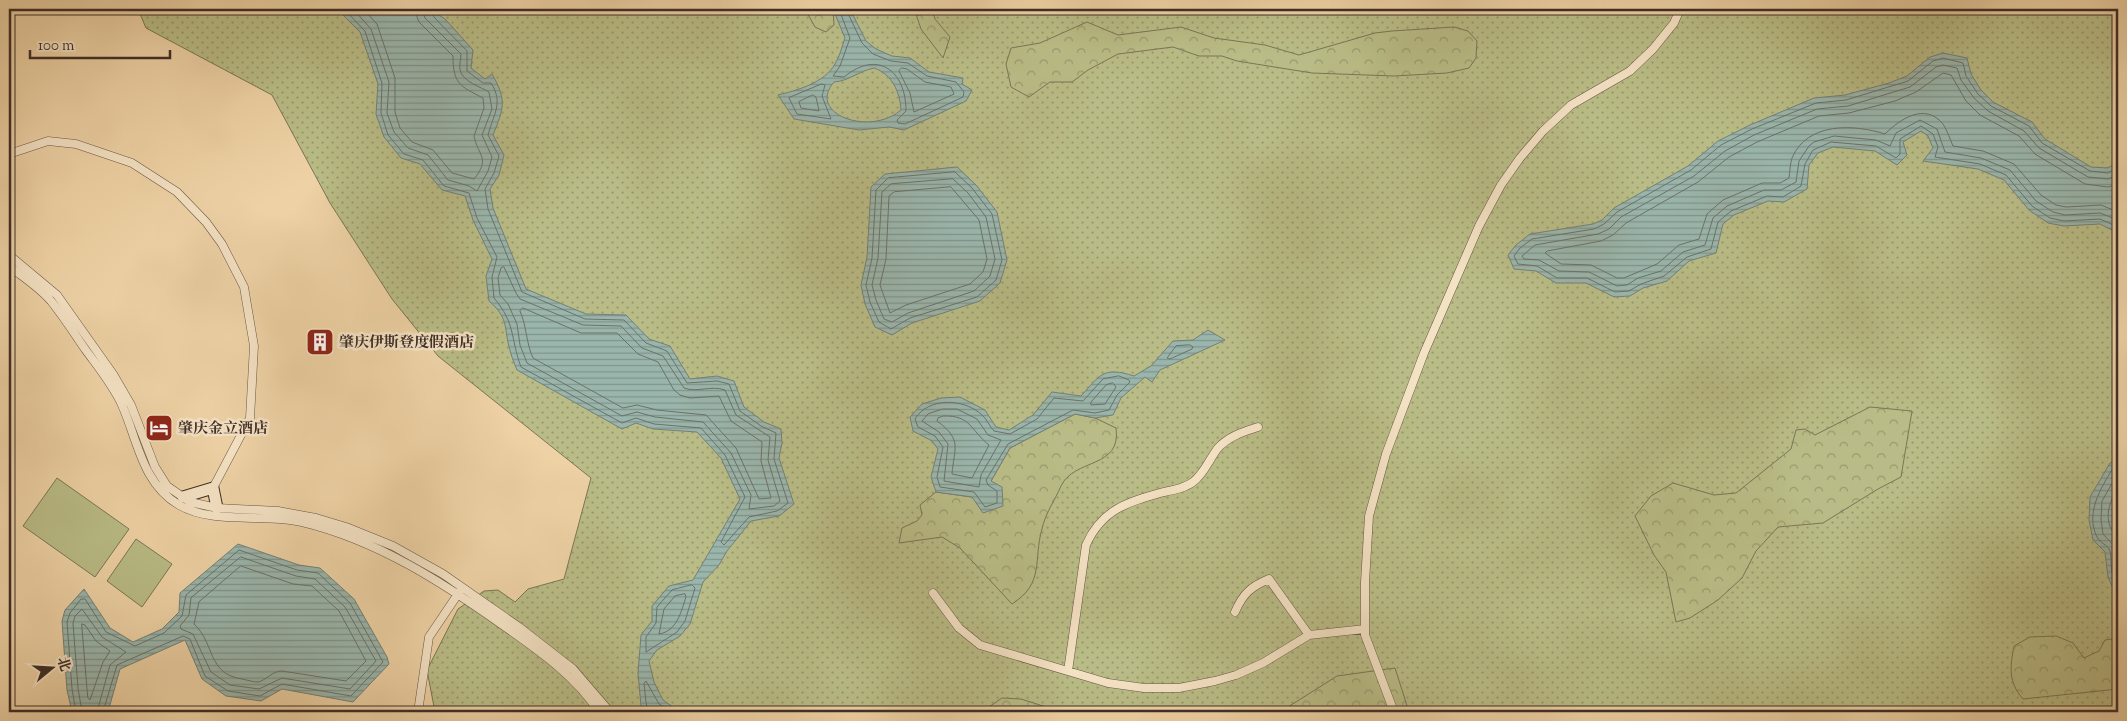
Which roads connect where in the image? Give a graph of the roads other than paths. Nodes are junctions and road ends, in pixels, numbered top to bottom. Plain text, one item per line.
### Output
1 (1680, 9) edge
2 (9, 154) edge
3 (9, 255) edge
4 (9, 266) edge
5 (1258, 427) dead end
6 (213, 488) junction
7 (183, 497) junction
8 (217, 508) junction
9 (463, 588) junction
10 (933, 593) dead end
11 (458, 595) junction
12 (1235, 612) dead end
13 (1365, 629) junction
14 (1309, 634) junction
15 (1068, 671) junction
16 (418, 712) edge
17 (600, 712) edge
18 (610, 712) edge
19 (1394, 712) edge

1 - 13 street
2 - 6 street
3 - 7 street
4 - 11 street
5 - 15 street
6 - 7 street
6 - 8 street
7 - 8 street
8 - 9 street
9 - 11 street
9 - 18 street
10 - 15 street
11 - 16 street
11 - 17 street
12 - 14 street
13 - 14 street
13 - 19 street
14 - 15 street

